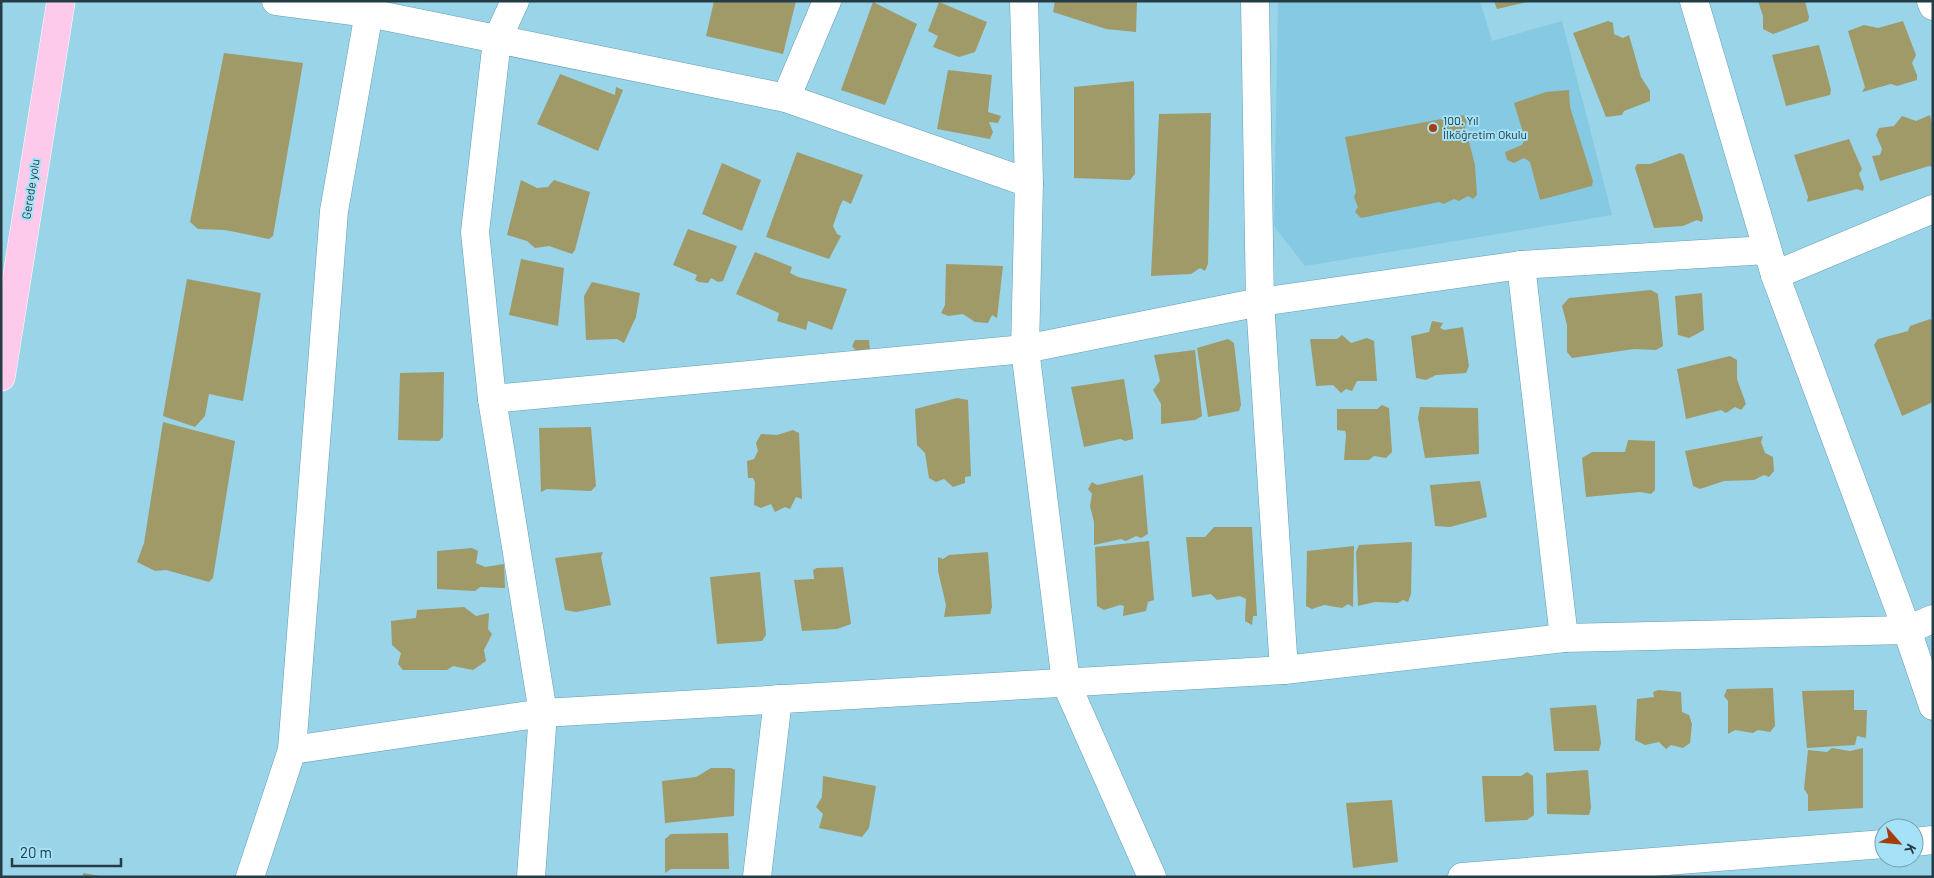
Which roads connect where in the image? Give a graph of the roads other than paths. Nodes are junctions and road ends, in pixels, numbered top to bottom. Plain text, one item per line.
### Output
1 (61, 1) edge
2 (276, 1) edge
3 (515, 1) edge
4 (827, 1) edge
5 (1024, 1) edge
6 (1254, 1) edge
7 (1694, 1) edge
8 (1931, 1) edge
9 (1933, 6) edge
10 (370, 7) edge
11 (497, 40) junction
12 (786, 98) junction
13 (1029, 182) junction
14 (1933, 209) edge
15 (1771, 263) junction
16 (1521, 265) junction
17 (1260, 302) junction
18 (1025, 349) junction
19 (1, 377) edge
20 (492, 399) junction
21 (1933, 619) edge
22 (1907, 630) junction
23 (1564, 638) junction
24 (1284, 670) junction
25 (1066, 683) junction
26 (778, 699) junction
27 (1933, 706) edge
28 (543, 713) junction
29 (292, 750) junction
30 (1874, 845) edge
31 (250, 877) edge
32 (530, 877) edge
33 (757, 877) edge
34 (1152, 877) edge
35 (1462, 877) edge

1 - 19 main road, Gerede yolu
2 - 10 street
3 - 11 street
4 - 12 street
5 - 13 street
6 - 17 street
7 - 15 street
8 - 9 street
10 - 11 street
10 - 29 street
11 - 12 street
11 - 20 street
12 - 13 street
13 - 18 street
14 - 15 street
15 - 16 street
15 - 22 street
16 - 17 street
16 - 23 street
17 - 18 street
17 - 24 street
18 - 20 street
18 - 25 street
20 - 28 street
21 - 22 street
22 - 23 street
22 - 27 street
23 - 24 street
24 - 25 street
25 - 26 street
25 - 34 street
26 - 28 street
26 - 33 street
28 - 29 street
28 - 32 street
29 - 31 street
30 - 35 street

